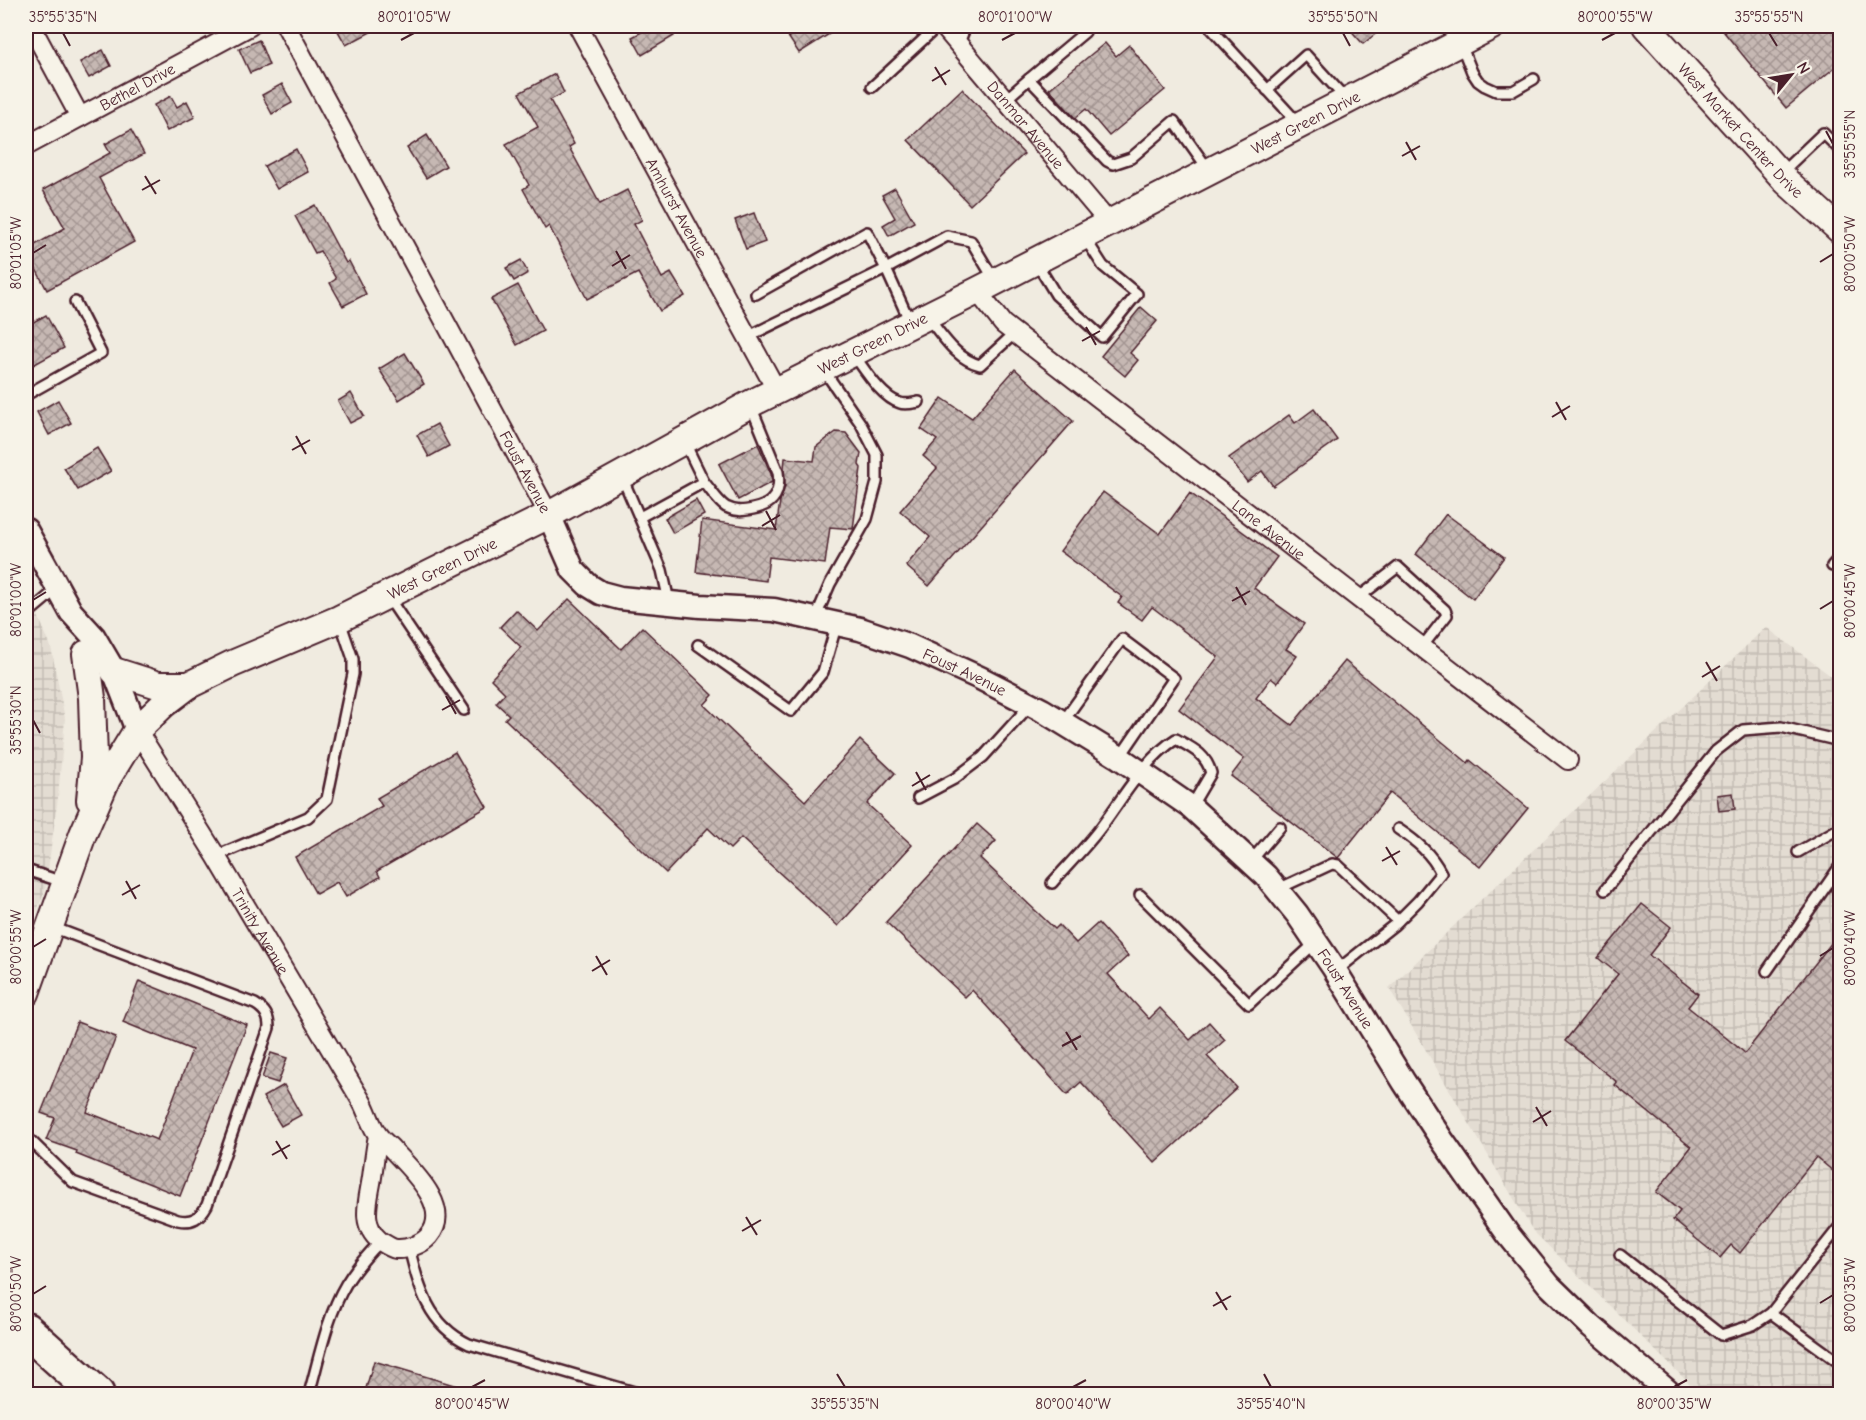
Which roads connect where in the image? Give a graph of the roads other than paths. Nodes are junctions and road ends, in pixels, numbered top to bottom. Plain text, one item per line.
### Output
1 (31, 26) edge
2 (250, 26) edge
3 (286, 26) edge
4 (578, 26) edge
5 (940, 26) edge
6 (966, 26) edge
7 (1209, 26) edge
8 (1492, 26) edge
9 (1646, 26) edge
10 (1085, 32) dead end
11 (1453, 34) edge
12 (958, 45) junction
13 (1029, 79) junction
14 (1534, 79) dead end
15 (872, 87) dead end
16 (1267, 90) junction
17 (1005, 100) junction
18 (1348, 101) junction
19 (80, 117) junction
20 (1300, 125) junction
21 (26, 146) edge
22 (1840, 150) edge
23 (1210, 171) junction
24 (1780, 174) junction
25 (1109, 223) junction
26 (1840, 230) edge
27 (1084, 236) junction
28 (1036, 261) junction
29 (886, 269) junction
30 (986, 286) junction
31 (756, 294) dead end
32 (75, 302) dead end
33 (919, 320) junction
34 (1015, 333) junction
35 (747, 337) junction
36 (852, 354) junction
37 (823, 368) junction
38 (777, 391) junction
39 (26, 395) edge
40 (919, 402) dead end
41 (750, 404) junction
42 (684, 441) junction
43 (621, 475) junction
44 (704, 482) junction
45 (549, 514) junction
46 (640, 517) junction
47 (26, 531) edge
48 (1840, 557) edge
49 (1832, 566) dead end
50 (57, 589) junction
51 (387, 595) junction
52 (1358, 598) junction
53 (670, 603) junction
54 (71, 612) junction
55 (26, 615) edge
56 (339, 619) junction
57 (815, 619) junction
58 (837, 623) junction
59 (698, 645) dead end
60 (1422, 647) junction
61 (86, 654) junction
62 (251, 656) junction
63 (114, 671) junction
64 (189, 685) junction
65 (1031, 704) junction
66 (464, 710) dead end
67 (1062, 723) junction
68 (137, 730) junction
69 (1840, 741) edge
70 (1119, 758) junction
71 (1568, 760) dead end
72 (1141, 773) junction
73 (918, 798) dead end
74 (1191, 807) junction
75 (88, 821) junction
76 (1280, 827) dead end
77 (1840, 828) edge
78 (1398, 829) dead end
79 (1798, 852) dead end
80 (216, 856) junction
81 (1251, 861) junction
82 (1840, 866) edge
83 (26, 870) edge
84 (66, 883) junction
85 (1052, 883) dead end
86 (1277, 890) junction
87 (1605, 890) dead end
88 (1140, 896) dead end
89 (1398, 921) junction
90 (40, 936) edge
91 (1316, 942) junction
92 (1767, 970) dead end
93 (1336, 971) junction
94 (26, 987) edge
95 (26, 1136) edge
96 (378, 1136) junction
97 (1840, 1226) edge
98 (381, 1241) junction
99 (410, 1247) junction
100 (1620, 1255) dead end
101 (1771, 1313) junction
102 (26, 1330) edge
103 (1840, 1363) edge
104 (97, 1395) edge
105 (309, 1395) edge
106 (641, 1395) edge
107 (1671, 1395) edge

1 - 19 street
2 - 19 street, Bethel Drive
3 - 45 street, Foust Avenue
4 - 35 street, Amhurst Avenue
5 - 12 street, Danmar Avenue
5 - 15 lane
6 - 12 lane
7 - 16 lane
8 - 11 main road, West Green Drive
9 - 24 main road, West Market Center Drive
10 - 13 lane
11 - 14 lane
11 - 18 main road, West Green Drive
12 - 17 street, Danmar Avenue
13 - 17 lane
13 - 23 lane
16 - 18 lane
16 - 20 lane
17 - 25 street, Danmar Avenue
18 - 20 main road, West Green Drive
19 - 21 street, Bethel Drive
20 - 23 main road, West Green Drive
22 - 24 lane
23 - 25 main road, West Green Drive
24 - 26 main road, West Market Center Drive
25 - 27 main road, West Green Drive
27 - 28 main road, West Green Drive
27 - 28 lane
28 - 30 main road, West Green Drive
29 - 30 lane
29 - 31 lane
29 - 33 lane
29 - 35 lane
30 - 33 main road, West Green Drive
30 - 34 street, Lane Avenue
32 - 39 lane
33 - 34 lane
33 - 36 main road, West Green Drive
34 - 52 street, Lane Avenue
35 - 38 street, Amhurst Avenue
36 - 37 main road, West Green Drive
36 - 40 lane
37 - 38 main road, West Green Drive
37 - 57 lane
38 - 41 main road, West Green Drive
41 - 42 main road, West Green Drive
41 - 44 lane
42 - 43 main road, West Green Drive
42 - 44 lane
43 - 45 main road, West Green Drive
43 - 46 lane
44 - 46 lane
45 - 51 main road, West Green Drive
45 - 53 street, Foust Avenue
46 - 53 lane
47 - 50 street, Trinity Avenue
48 - 49 lane
50 - 54 street, Trinity Avenue
50 - 55 lane
51 - 56 main road, West Green Drive
51 - 66 lane
52 - 60 street, Lane Avenue
52 - 60 lane
53 - 57 street, Foust Avenue
54 - 61 street, Trinity Avenue
54 - 63 street, Trinity Avenue
56 - 62 main road, West Green Drive
56 - 80 lane
57 - 58 street, Foust Avenue
58 - 59 lane
58 - 65 street, Foust Avenue
60 - 71 street, Lane Avenue
61 - 68 street, Trinity Avenue
61 - 75 main road
62 - 64 main road, West Green Drive
62 - 68 main road, West Green Drive
63 - 64 main road
63 - 68 street, Trinity Avenue
64 - 68 main road, West Green Drive
65 - 67 street, Foust Avenue
65 - 73 lane
67 - 70 street, Foust Avenue
67 - 70 lane
68 - 75 main road, West Green Drive
68 - 80 street, Trinity Avenue
69 - 87 lane
70 - 72 street, Foust Avenue
72 - 74 street, Foust Avenue
72 - 74 lane
72 - 85 lane
74 - 81 street, Foust Avenue
75 - 84 main road, West Green Drive
76 - 81 lane
77 - 79 lane
78 - 89 lane
80 - 96 street, Trinity Avenue
81 - 86 street, Foust Avenue
82 - 92 lane
83 - 84 lane
84 - 90 main road, West Green Drive
86 - 89 lane
86 - 91 street, Foust Avenue
88 - 91 lane
89 - 93 lane
90 - 94 main road, West Green Drive
90 - 95 lane
91 - 93 street, Foust Avenue
93 - 107 street, Foust Avenue
96 - 98 street
96 - 99 street, Trinity Avenue
97 - 101 lane
98 - 99 street
98 - 105 lane
99 - 106 lane
100 - 101 lane
101 - 103 lane
102 - 104 highway

